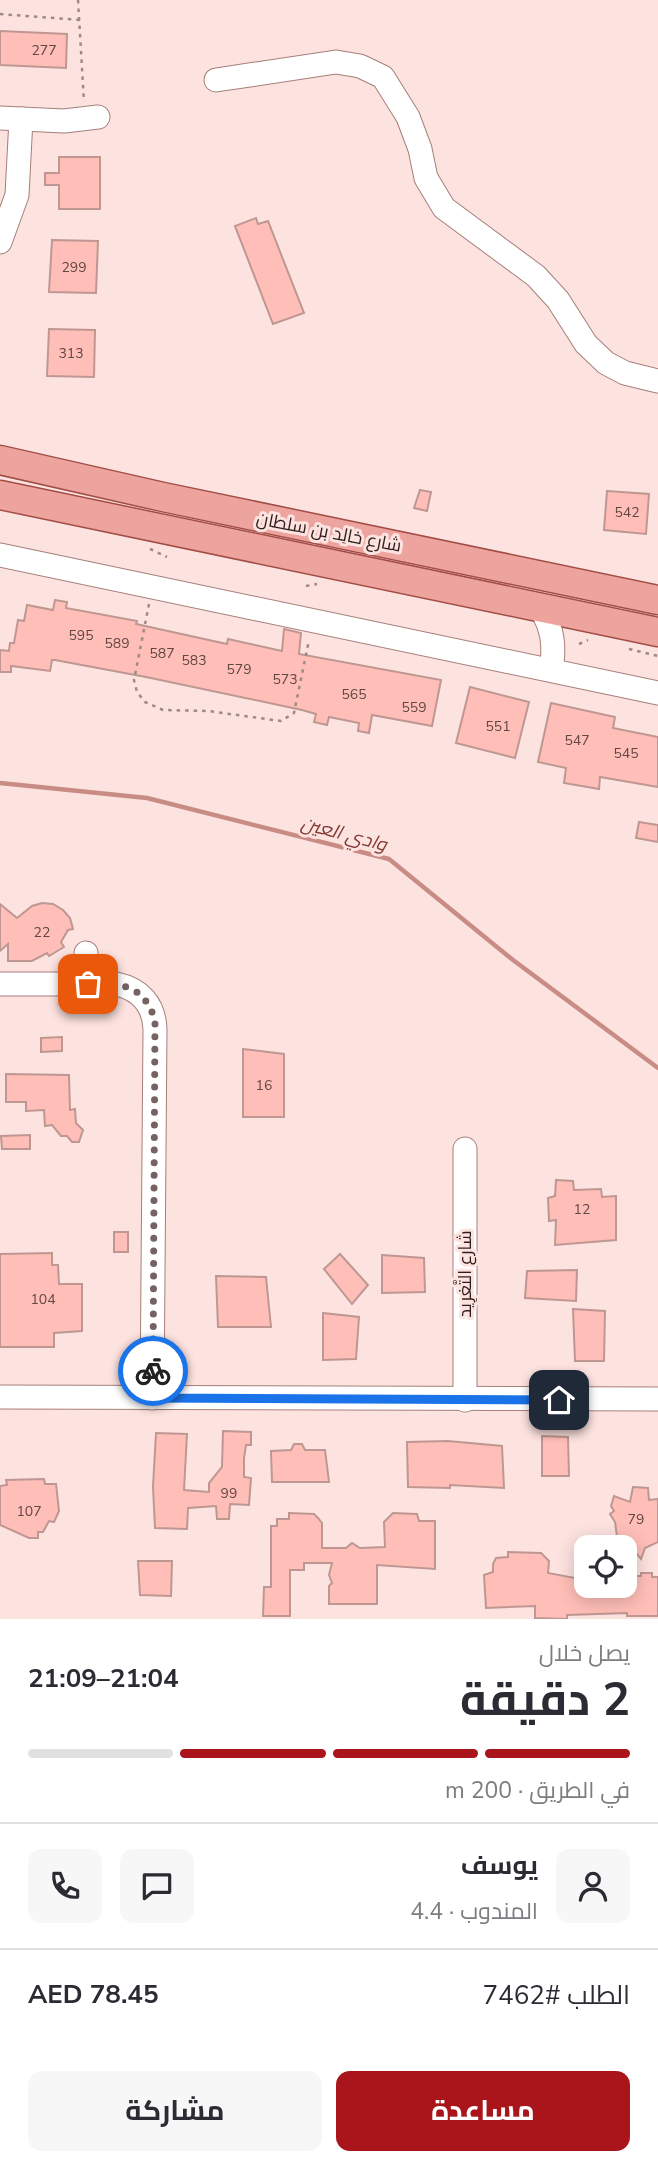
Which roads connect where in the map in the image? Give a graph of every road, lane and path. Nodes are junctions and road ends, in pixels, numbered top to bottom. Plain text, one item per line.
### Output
1 (78, 0) edge
2 (0, 14) edge
3 (80, 20) junction
4 (216, 80) dead end
5 (10, 118) edge
6 (92, 118) joint
7 (0, 242) edge
8 (658, 381) edge
9 (0, 460) edge
10 (0, 495) edge
11 (0, 555) edge
12 (152, 587) junction
13 (658, 600) edge
14 (541, 609) junction
15 (313, 620) junction
16 (581, 631) junction
17 (658, 632) edge
18 (599, 642) dead end
19 (623, 648) dead end
20 (658, 656) edge
21 (552, 663) junction
22 (658, 692) edge
23 (86, 953) dead end
24 (0, 984) edge
25 (88, 984) junction
26 (465, 1149) dead end
27 (0, 1397) edge
28 (152, 1398) junction
29 (658, 1399) edge
30 (465, 1400) junction

1 - 3 path
2 - 3 path
3 - 6 path
4 - 8 street
5 - 6 street
5 - 7 street
9 - 13 main road, شارع خالِد بن سلطان
10 - 14 main road, شارع خالِد بن سلطان
11 - 12 street
12 - 15 street
12 - 15 path
14 - 16 main road, شارع خالِد بن سلطان
14 - 21 street
15 - 21 street
16 - 17 main road, شارع خالِد بن سلطان
16 - 18 path
16 - 21 street
19 - 20 path
21 - 22 street
23 - 25 street
24 - 25 street
25 - 28 street
26 - 30 street, شارع التَّغرِيد
27 - 28 street
28 - 30 street
29 - 30 street

